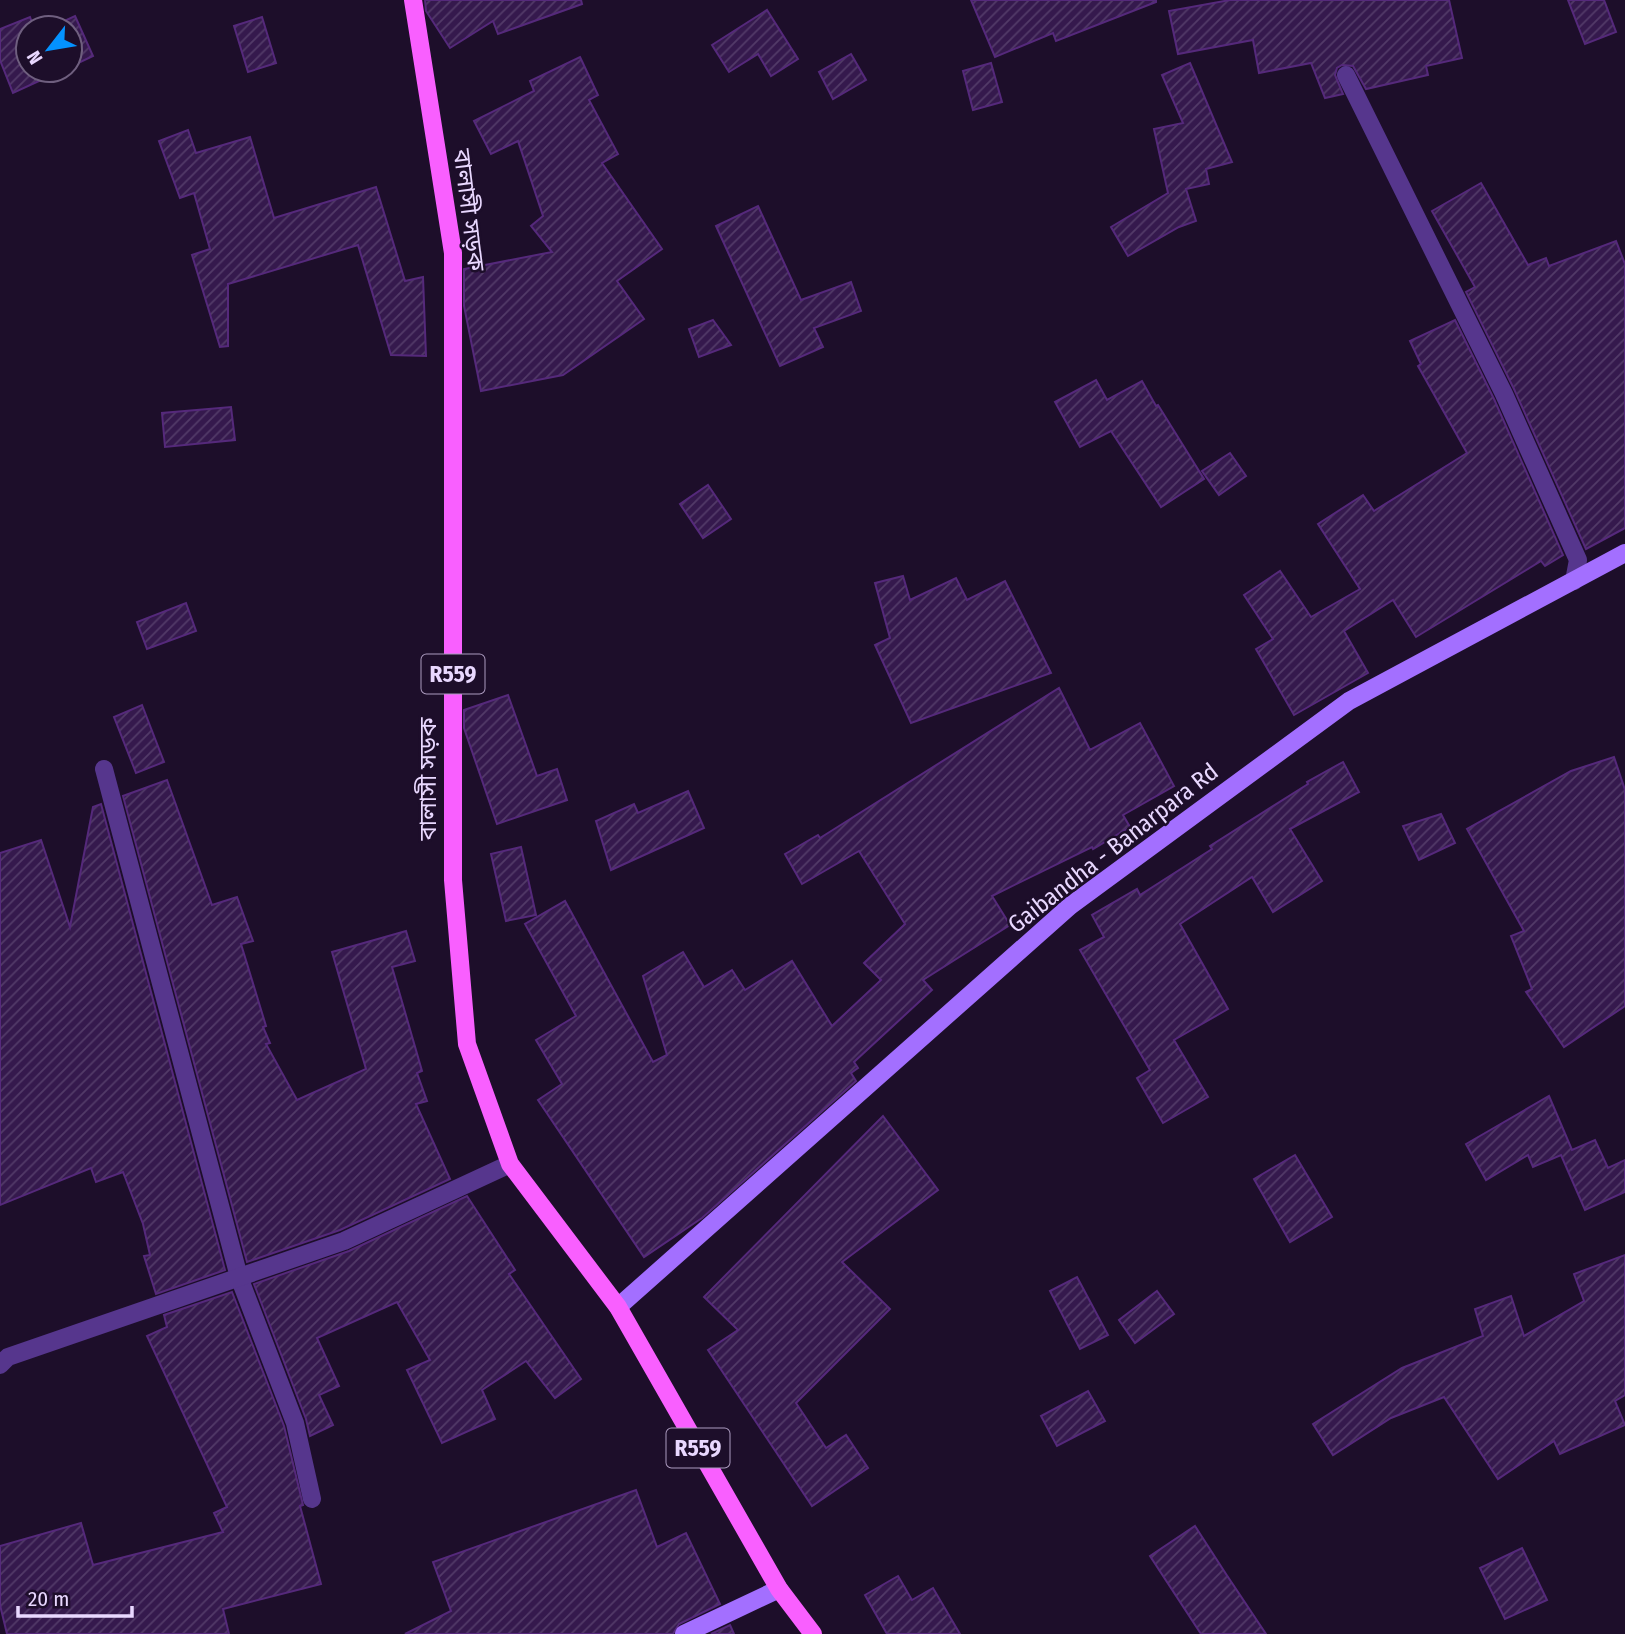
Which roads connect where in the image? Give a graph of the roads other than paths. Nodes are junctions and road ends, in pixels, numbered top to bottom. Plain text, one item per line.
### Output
1 (413, 0) edge
2 (1346, 75) dead end
3 (1625, 553) edge
4 (1574, 580) junction
5 (104, 769) dead end
6 (510, 1164) junction
7 (239, 1277) junction
8 (618, 1307) junction
9 (0, 1365) edge
10 (312, 1499) dead end
11 (779, 1589) junction
12 (684, 1634) edge
13 (813, 1634) edge

1 - 6 main road, বালাসী সড়ক / R559
2 - 4 street
3 - 4 main road, Gaibandha - Banarpara Rd
4 - 8 main road, Gaibandha - Banarpara Rd
5 - 7 street
6 - 7 street
6 - 8 main road, বালাসী সড়ক / R559
7 - 9 street
7 - 10 street
8 - 11 main road, R559
11 - 12 main road
11 - 13 main road

